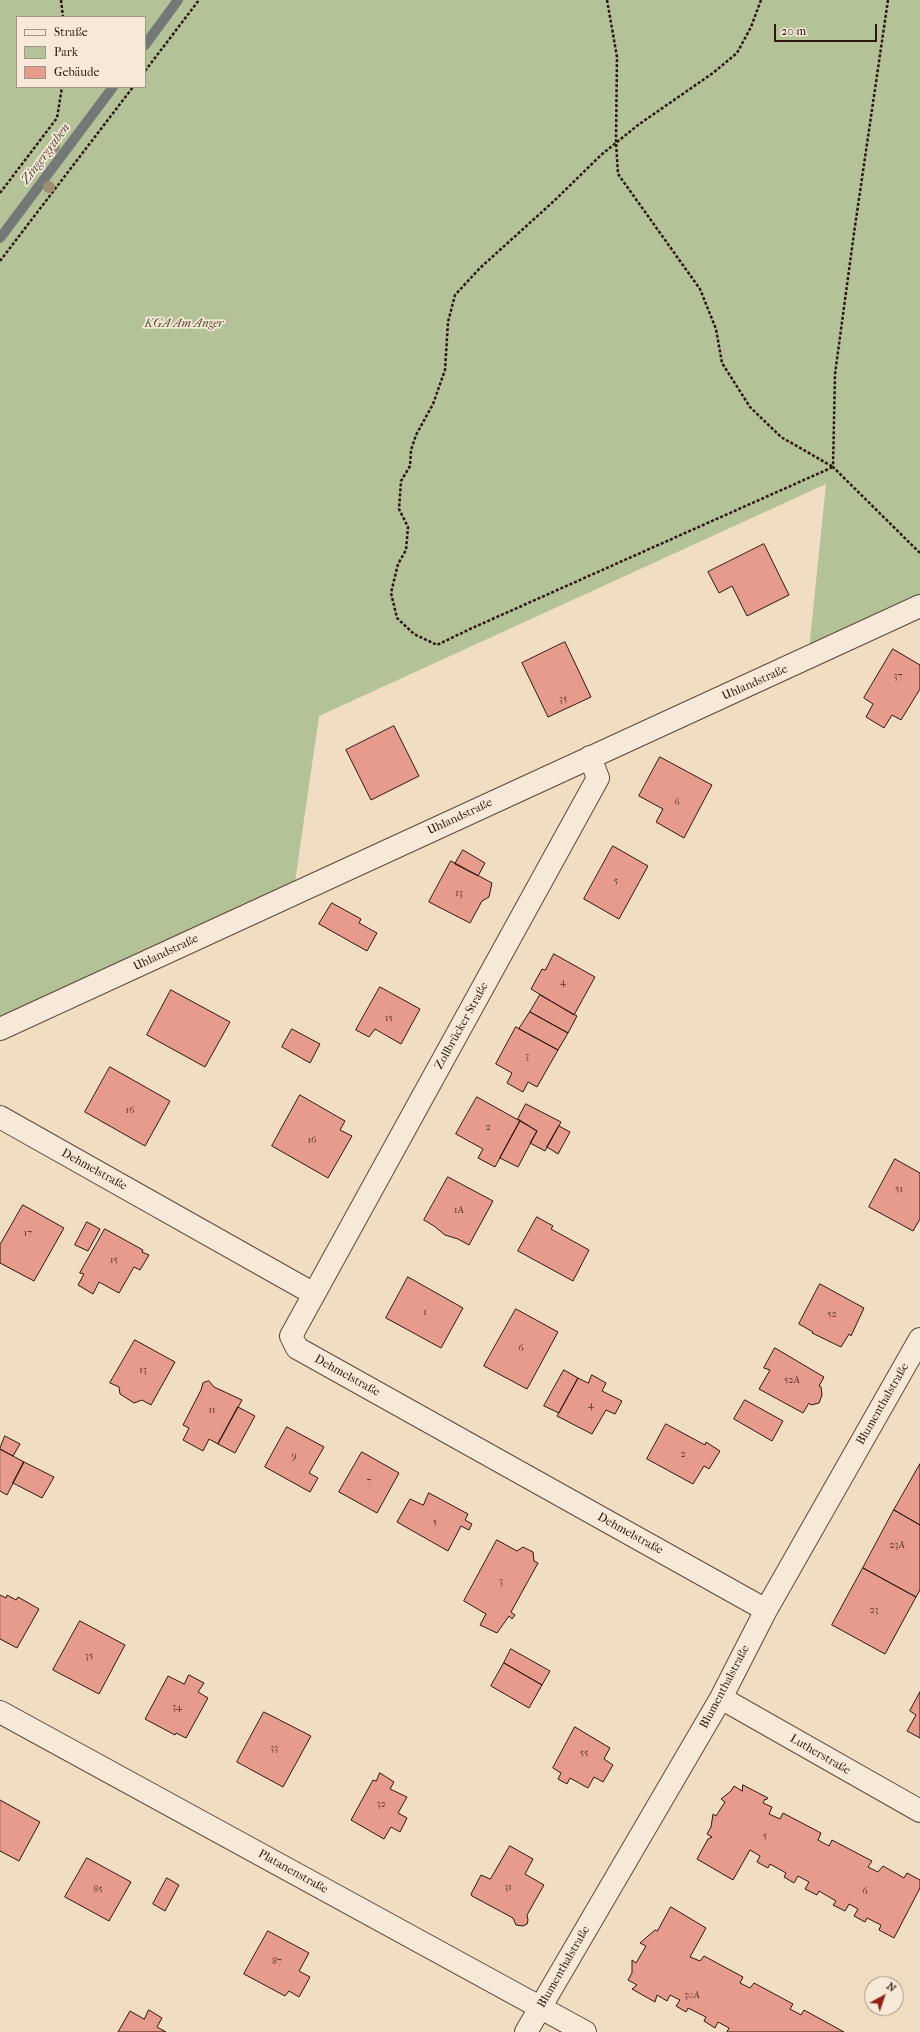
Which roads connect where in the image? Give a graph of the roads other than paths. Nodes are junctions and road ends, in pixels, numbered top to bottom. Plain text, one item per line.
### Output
1 (920, 606) edge
2 (590, 757) junction
3 (0, 1029) edge
4 (0, 1117) edge
5 (314, 1294) junction
6 (920, 1338) edge
7 (766, 1610) junction
8 (720, 1698) junction
9 (0, 1712) edge
10 (920, 1811) edge
11 (541, 2007) junction
12 (526, 2032) edge
13 (585, 2032) edge

1 - 2 street, Uhlandstraße
2 - 3 street, Uhlandstraße
2 - 5 street, Zollbrücker Straße
4 - 5 street, Dehmelstraße
5 - 7 street, Dehmelstraße
6 - 7 street, Blumenthalstraße
7 - 8 street, Blumenthalstraße
8 - 10 street, Lutherstraße
8 - 11 street, Blumenthalstraße
9 - 11 street, Platanenstraße
11 - 12 street, Blumenthalstraße
11 - 13 street, Platanenstraße

